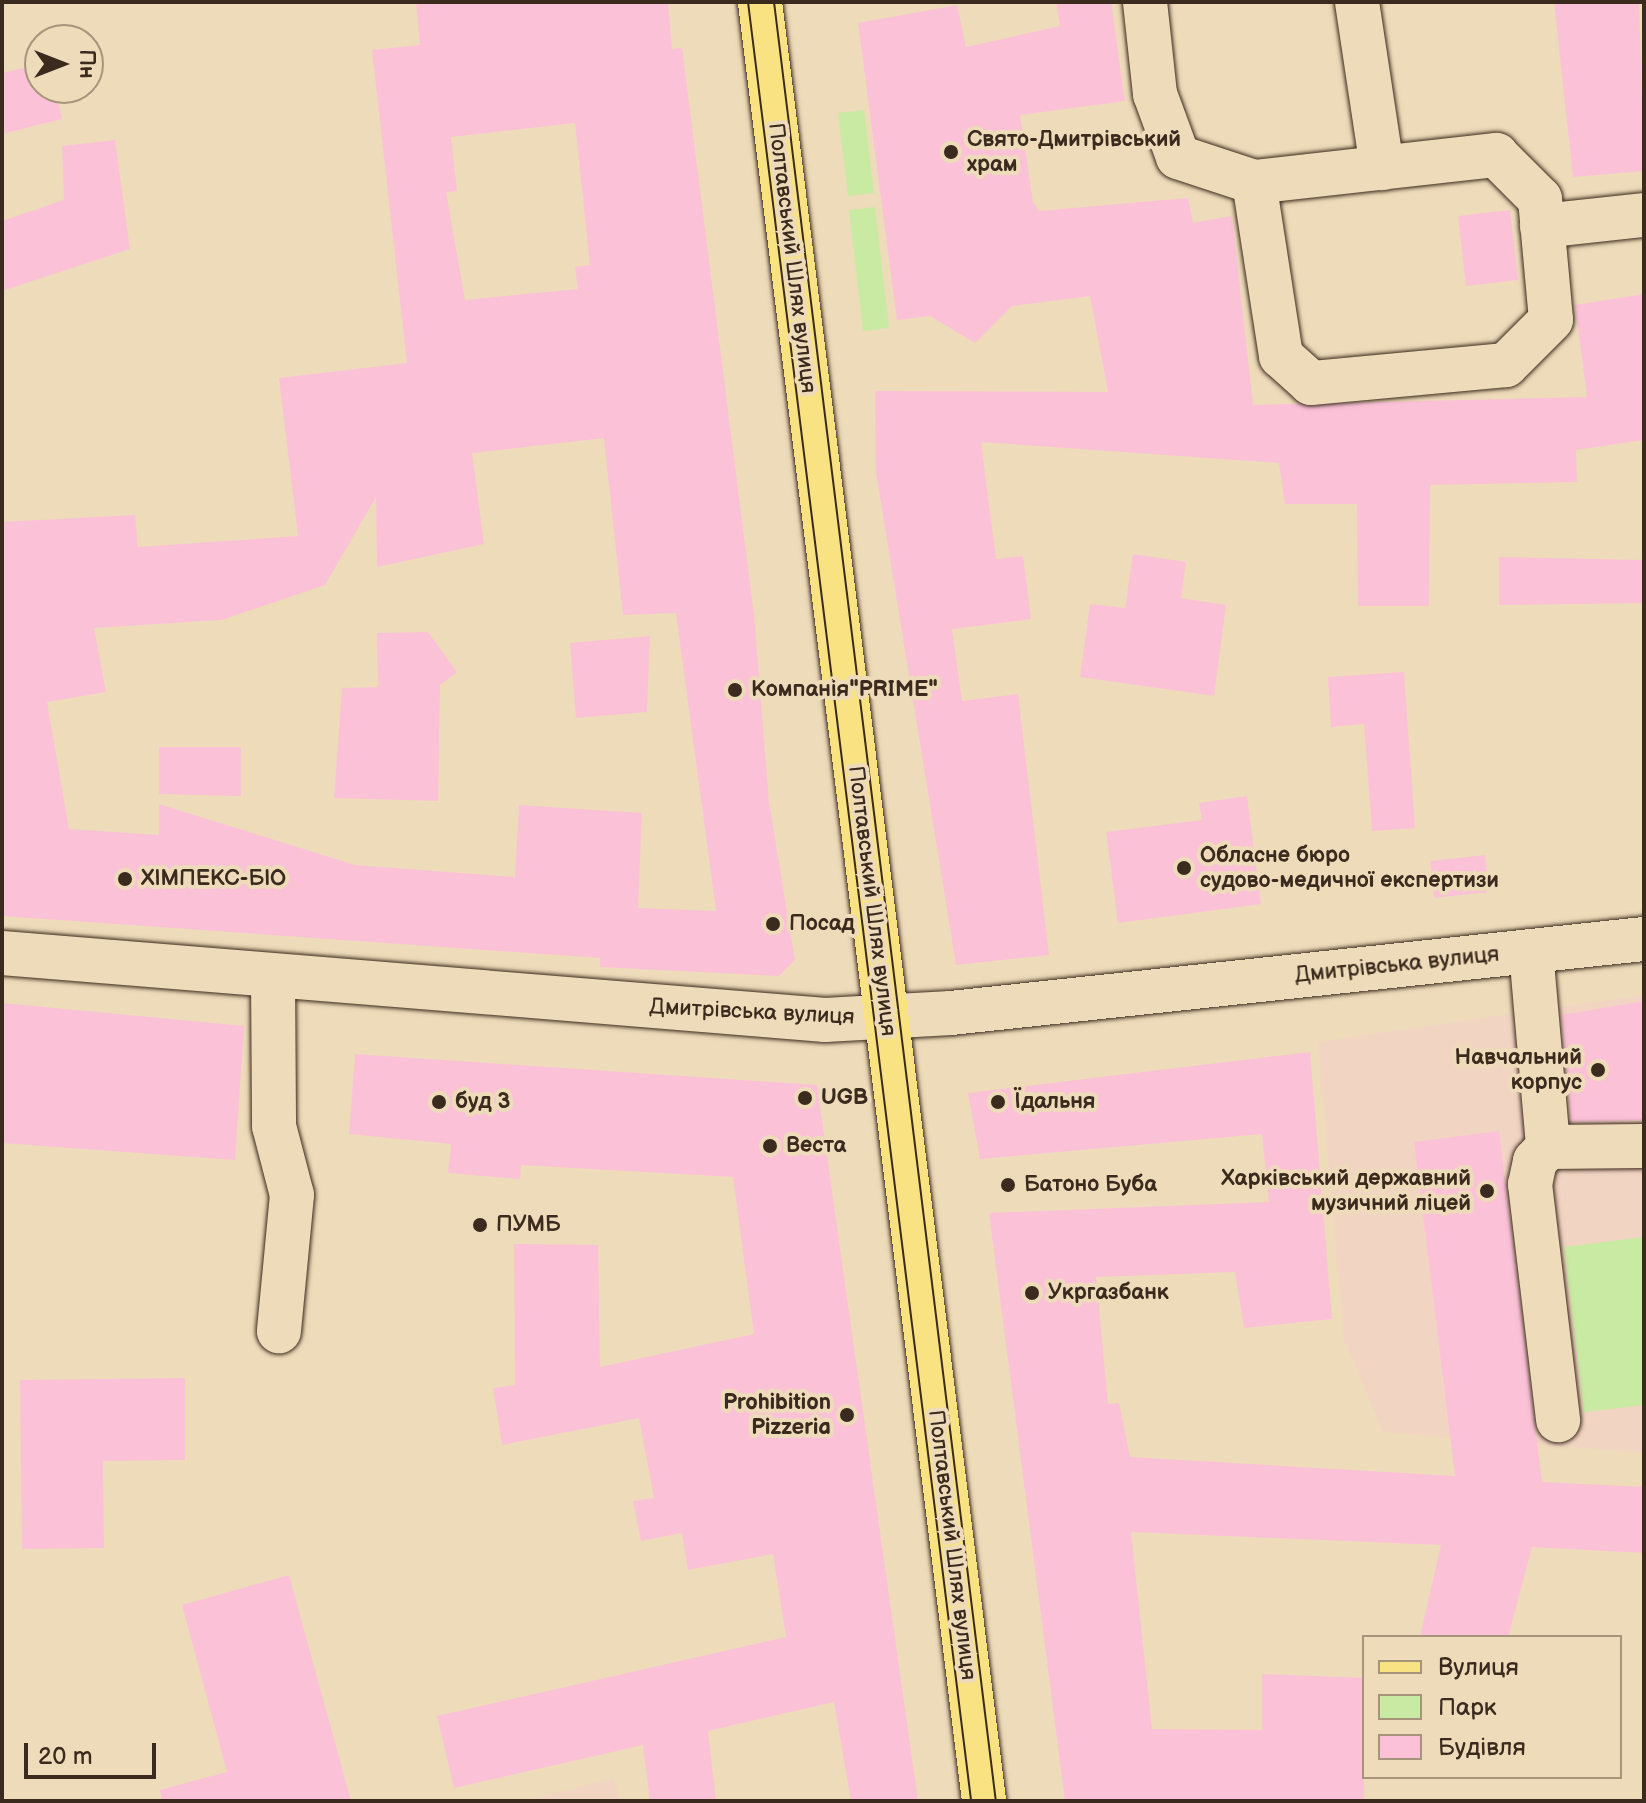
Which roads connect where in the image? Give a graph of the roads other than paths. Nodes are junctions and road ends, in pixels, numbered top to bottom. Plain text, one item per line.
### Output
1 (760, 2) edge
2 (1145, 2) edge
3 (1357, 2) edge
4 (1382, 168) junction
5 (1254, 182) junction
6 (1644, 215) edge
7 (1542, 226) junction
8 (1644, 939) edge
9 (1531, 951) junction
10 (2, 953) edge
11 (273, 976) junction
12 (887, 1019) junction
13 (1644, 1146) edge
14 (1548, 1147) junction
15 (279, 1331) dead end
16 (1558, 1420) dead end
17 (984, 1801) edge

1 - 12 main road, Полтавський Шлях вулиця
2 - 5 street
3 - 4 street
4 - 5 street
4 - 7 street
5 - 7 street
6 - 7 street
8 - 9 street, Дмитрівська вулиця
9 - 12 street, Дмитрівська вулиця
9 - 14 street
10 - 11 street, Дмитрівська вулиця
11 - 12 street, Дмитрівська вулиця
11 - 15 street
12 - 17 main road, Полтавський Шлях вулиця
13 - 14 street
14 - 16 street

